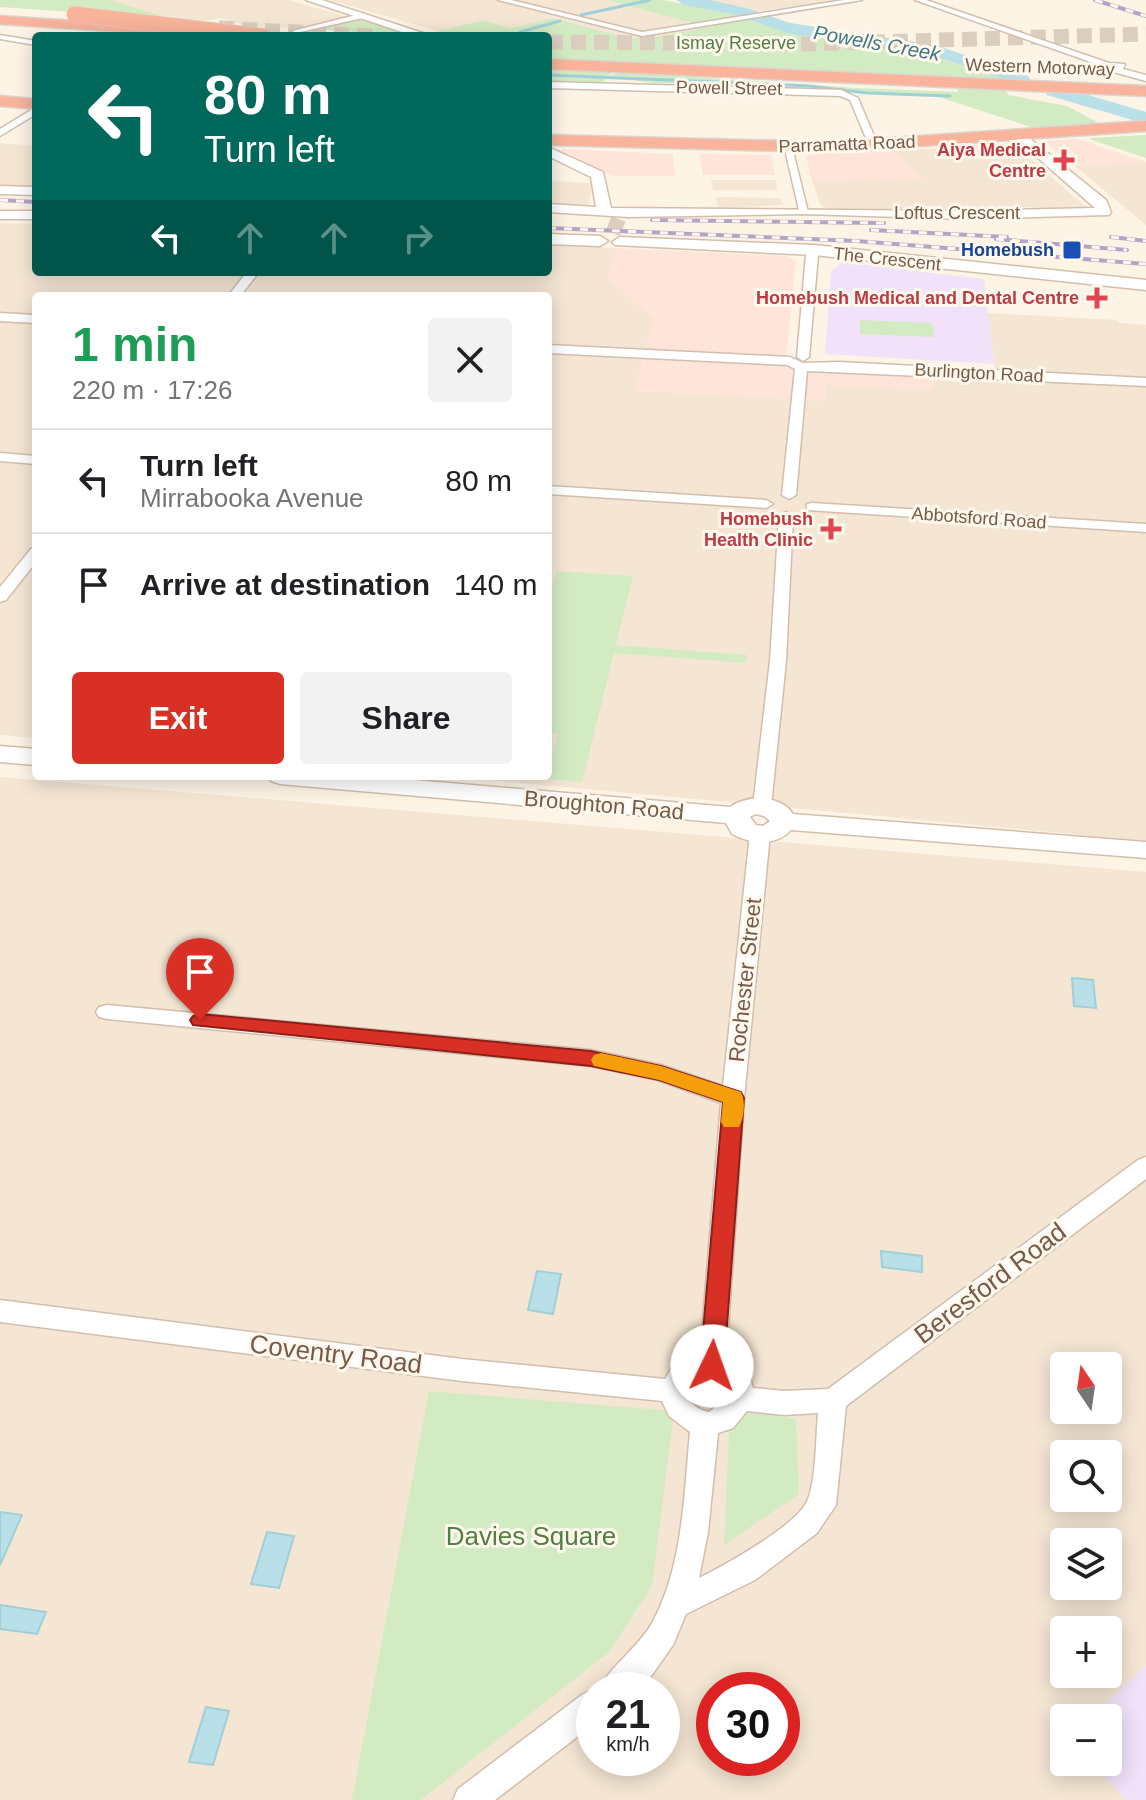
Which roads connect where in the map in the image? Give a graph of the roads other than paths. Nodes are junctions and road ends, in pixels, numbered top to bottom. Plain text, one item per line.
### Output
1 (311, 0) edge
2 (502, 0) edge
3 (781, 0) edge
4 (858, 0) edge
5 (919, 0) edge
6 (802, 8) junction
7 (0, 11) edge
8 (364, 15) junction
9 (0, 22) edge
10 (169, 31) dead end
11 (296, 31) dead end
12 (105, 32) edge
13 (224, 32) edge
14 (414, 32) edge
15 (642, 34) junction
16 (0, 37) edge
17 (32, 42) edge
18 (642, 46) dead end
19 (552, 62) edge
20 (552, 62) edge
21 (626, 69) junction
22 (1146, 78) edge
23 (927, 81) junction
24 (552, 85) edge
25 (1146, 89) edge
26 (0, 103) edge
27 (32, 107) edge
28 (32, 110) edge
29 (1127, 127) junction
30 (1146, 129) edge
31 (0, 133) edge
32 (1023, 136) junction
33 (552, 145) edge
34 (873, 146) junction
35 (552, 147) edge
36 (788, 149) junction
37 (0, 190) edge
38 (32, 191) edge
39 (552, 208) edge
40 (804, 211) junction
41 (616, 214) junction
42 (0, 215) edge
43 (32, 215) edge
44 (552, 239) edge
45 (812, 253) junction
46 (250, 276) edge
47 (1146, 285) edge
48 (237, 292) edge
49 (0, 317) edge
50 (32, 319) edge
51 (552, 349) edge
52 (801, 363) junction
53 (1146, 382) edge
54 (0, 457) edge
55 (32, 460) edge
56 (552, 490) edge
57 (789, 495) junction
58 (766, 504) junction
59 (812, 507) junction
60 (786, 516) junction
61 (1146, 528) edge
62 (32, 557) edge
63 (0, 597) edge
64 (0, 754) edge
65 (32, 757) edge
66 (326, 780) edge
67 (768, 821) junction
68 (1146, 850) edge
69 (107, 1012) dead end
70 (733, 1098) junction
71 (1146, 1166) edge
72 (0, 1311) edge
73 (712, 1366) junction
74 (674, 1391) junction
75 (741, 1399) junction
76 (833, 1400) junction
77 (705, 1423) junction
78 (678, 1603) junction
79 (634, 1672) edge
80 (576, 1719) edge
81 (469, 1800) edge

1 - 8 street
2 - 15 street
3 - 6 street
4 - 6 street
5 - 22 street
6 - 15 street
7 - 13 highway, bridge
8 - 11 street
8 - 14 street
9 - 10 highway
9 - 12 highway
15 - 18 street
16 - 17 street
19 - 21 highway, Western Motorway
20 - 23 highway, Western Motorway
21 - 23 highway, Western Motorway
21 - 29 highway
23 - 25 highway, Western Motorway
24 - 34 street, Powell Street
26 - 27 highway
28 - 31 street
29 - 30 highway, Parramatta Road
29 - 32 highway, Parramatta Road
30 - 32 highway, Parramatta Road
32 - 34 highway, Parramatta Road
32 - 40 street, Loftus Crescent
33 - 36 highway, Parramatta Road
34 - 36 highway, Parramatta Road
35 - 41 street
36 - 40 street
37 - 38 street
39 - 41 street, Loftus Crescent
40 - 41 street, Loftus Crescent
42 - 43 street
44 - 45 street, The Crescent
45 - 47 street, The Crescent
45 - 52 street
46 - 48 street
49 - 50 street
51 - 52 street, Burlington Road
52 - 53 street, Burlington Road
52 - 57 street
54 - 55 street
56 - 58 street
57 - 58 street
57 - 59 street
58 - 60 street
59 - 60 street
59 - 61 street, Abbotsford Road
60 - 67 street, Rochester Street
62 - 63 street
64 - 65 street
66 - 67 street, Broughton Road
67 - 68 street
67 - 70 street, Rochester Street
69 - 70 street
70 - 73 street, Rochester Street
71 - 76 street, Beresford Road
72 - 74 street, Coventry Road
73 - 74 street
73 - 75 street
74 - 77 street
75 - 76 street
75 - 77 street
76 - 78 street
77 - 78 street
78 - 79 street
80 - 81 street

